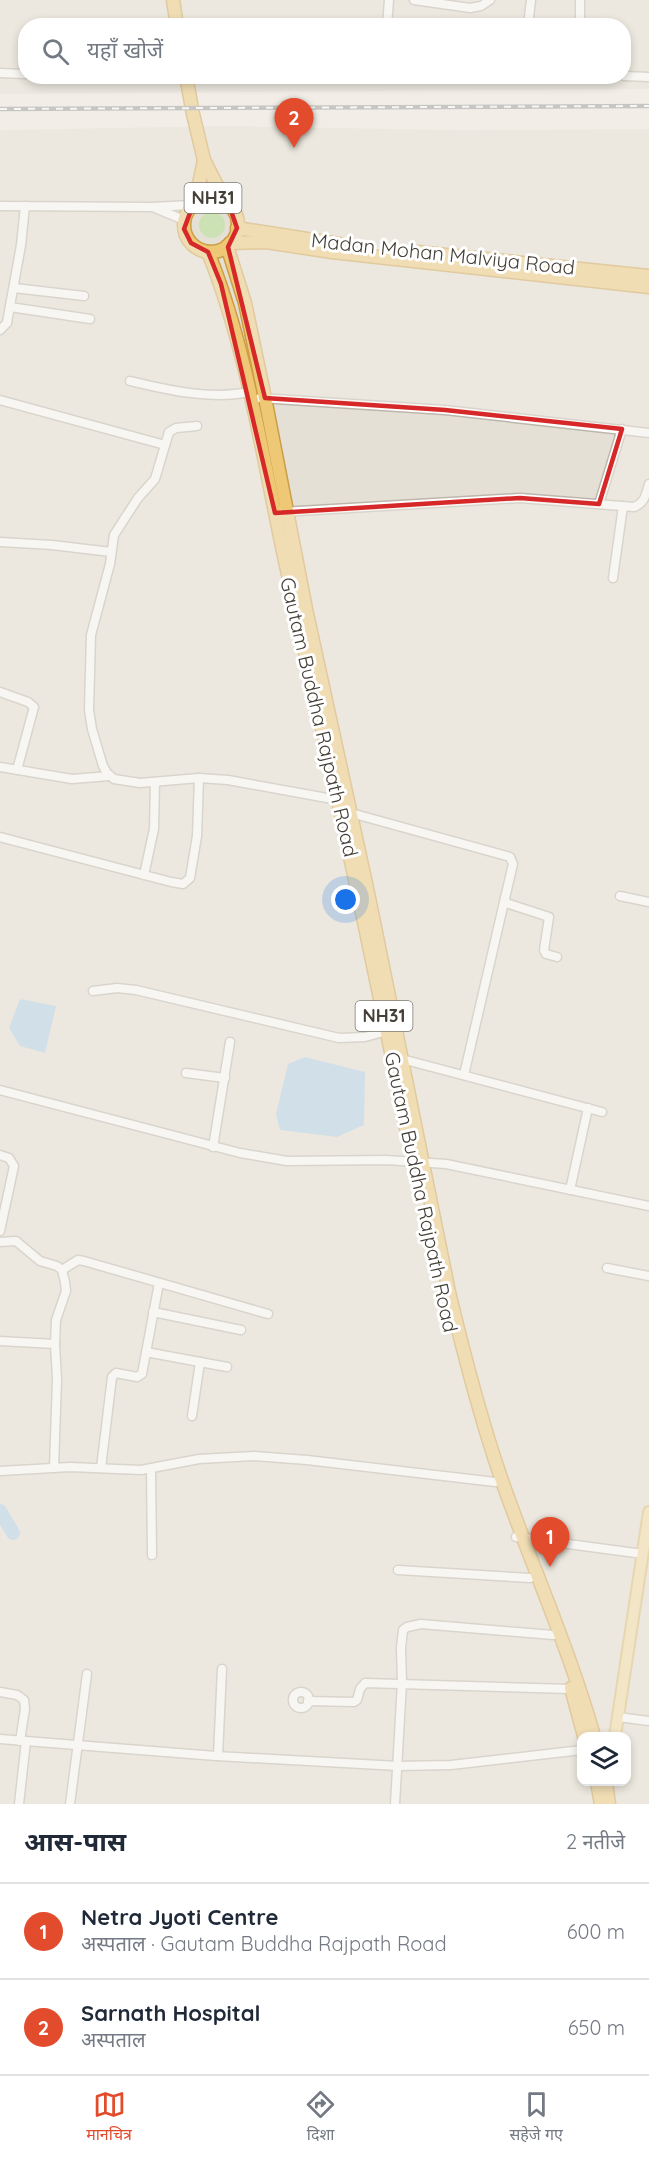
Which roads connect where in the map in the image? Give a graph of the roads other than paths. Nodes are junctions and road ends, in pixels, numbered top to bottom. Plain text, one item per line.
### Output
1 (173, 0) edge
2 (389, 0) edge
3 (414, 0) edge
4 (490, 0) edge
5 (531, 0) edge
6 (580, 0) edge
7 (176, 18) edge
8 (388, 18) edge
9 (529, 18) edge
10 (580, 18) edge
11 (0, 74) edge
12 (18, 74) edge
13 (631, 76) edge
14 (649, 77) edge
15 (187, 84) edge
16 (204, 160) junction
17 (226, 202) junction
18 (194, 204) junction
19 (0, 206) edge
20 (26, 206) junction
21 (152, 207) junction
22 (184, 220) junction
23 (237, 228) junction
24 (229, 244) junction
25 (208, 252) junction
26 (649, 276) edge
27 (649, 286) edge
28 (14, 288) junction
29 (84, 296) dead end
30 (10, 307) junction
31 (90, 319) dead end
32 (0, 330) edge
33 (130, 381) dead end
34 (250, 395) junction
35 (266, 398) junction
36 (0, 400) edge
37 (197, 426) dead end
38 (622, 429) junction
39 (649, 433) edge
40 (165, 445) junction
41 (649, 484) edge
42 (599, 504) junction
43 (623, 506) junction
44 (281, 512) junction
45 (0, 542) edge
46 (111, 552) junction
47 (613, 578) dead end
48 (1, 694) edge
49 (0, 767) edge
50 (17, 770) junction
51 (109, 777) junction
52 (199, 778) junction
53 (155, 782) junction
54 (338, 800) junction
55 (351, 813) junction
56 (0, 837) edge
57 (144, 876) junction
58 (620, 896) dead end
59 (505, 898) junction
60 (649, 902) edge
61 (557, 957) dead end
62 (93, 991) dead end
63 (387, 1031) junction
64 (230, 1042) dead end
65 (397, 1058) junction
66 (186, 1073) dead end
67 (464, 1075) junction
68 (225, 1078) junction
69 (0, 1090) edge
70 (588, 1108) junction
71 (602, 1112) dead end
72 (213, 1147) junction
73 (0, 1155) edge
74 (417, 1161) junction
75 (570, 1190) junction
76 (649, 1206) edge
77 (0, 1231) edge
78 (0, 1242) edge
79 (607, 1268) dead end
80 (62, 1270) junction
81 (649, 1276) edge
82 (159, 1282) junction
83 (153, 1312) junction
84 (268, 1314) dead end
85 (242, 1330) dead end
86 (0, 1341) edge
87 (55, 1344) junction
88 (146, 1352) junction
89 (200, 1362) junction
90 (227, 1367) dead end
91 (192, 1416) dead end
92 (54, 1468) junction
93 (102, 1468) junction
94 (151, 1469) junction
95 (0, 1471) edge
96 (495, 1482) junction
97 (649, 1512) edge
98 (519, 1537) junction
99 (643, 1554) junction
100 (152, 1555) dead end
101 (398, 1570) dead end
102 (530, 1578) junction
103 (553, 1635) junction
104 (222, 1669) dead end
105 (87, 1674) dead end
106 (402, 1683) junction
107 (571, 1689) junction
108 (0, 1692) edge
109 (308, 1701) dead end
110 (618, 1717) junction
111 (649, 1721) edge
112 (583, 1732) edge
113 (592, 1732) edge
114 (616, 1732) edge
115 (0, 1739) edge
116 (23, 1741) junction
117 (77, 1746) junction
118 (577, 1751) edge
119 (218, 1756) junction
120 (398, 1766) junction
121 (598, 1786) edge
122 (607, 1786) edge
123 (19, 1804) edge
124 (70, 1804) edge
125 (395, 1804) edge
126 (601, 1804) edge
127 (609, 1804) edge

1 - 7 highway
2 - 8 street
3 - 4 street
5 - 9 street
6 - 10 street
11 - 12 street
13 - 14 street
15 - 16 highway, NH31
16 - 17 highway, NH31
16 - 18 highway, NH31
17 - 18 highway, NH31
17 - 23 highway, NH31
18 - 21 street
18 - 22 highway, NH31
19 - 20 street
20 - 21 street
20 - 28 street
21 - 22 street
22 - 25 highway, NH31
23 - 24 highway, NH31
23 - 26 highway, Madan Mohan Malviya Road
24 - 25 highway
24 - 27 highway
24 - 35 highway, NH31
25 - 34 highway, Gautam Buddha Rajpath Road / NH31
28 - 29 street
28 - 30 street
30 - 31 street
30 - 32 street
33 - 34 street
34 - 35 street
34 - 44 highway, Gautam Buddha Rajpath Road / NH31
35 - 38 street
35 - 44 highway, NH31
36 - 40 street
37 - 40 street
38 - 39 street
38 - 42 street
40 - 46 street
41 - 43 street
42 - 43 street
42 - 44 street
43 - 47 street
44 - 54 highway, Gautam Buddha Rajpath Road / NH31
44 - 55 highway, NH31
45 - 46 street
46 - 51 street
48 - 50 street
49 - 50 street
50 - 51 street
51 - 53 street
52 - 53 street
52 - 54 street
52 - 57 street
53 - 57 street
54 - 63 highway, Gautam Buddha Rajpath Road / NH31
55 - 59 street
55 - 65 highway, NH31
56 - 57 street
58 - 60 street
59 - 61 street
59 - 67 street
62 - 63 street
63 - 65 highway, Gautam Buddha Rajpath Road / NH31
64 - 68 street
65 - 67 street
65 - 74 highway, Gautam Buddha Rajpath Road / NH31
66 - 68 street
67 - 70 street
68 - 72 street
69 - 72 street
70 - 71 street
70 - 75 street
72 - 74 street
73 - 77 street
74 - 75 street
74 - 96 highway, Gautam Buddha Rajpath Road / NH31
74 - 98 highway, NH31
75 - 76 street
78 - 80 street
79 - 81 street
80 - 82 street
80 - 87 street
82 - 83 street
82 - 84 street
83 - 85 street
83 - 88 street
86 - 87 street
87 - 92 street
88 - 89 street
88 - 93 street
89 - 90 street
89 - 91 street
92 - 93 street
92 - 95 street
93 - 94 street
94 - 96 street
94 - 100 street
96 - 98 highway, Gautam Buddha Rajpath Road / NH31
97 - 99 main road
98 - 99 street
98 - 102 highway, Gautam Buddha Rajpath Road / NH31
98 - 113 highway, NH31
99 - 110 main road
101 - 102 street
102 - 103 highway, Gautam Buddha Rajpath Road / NH31
103 - 106 street
103 - 107 highway, Gautam Buddha Rajpath Road / NH31
104 - 119 street
105 - 117 street
106 - 107 street
106 - 109 street
106 - 120 street
107 - 112 highway, Gautam Buddha Rajpath Road / NH31
108 - 116 street
110 - 111 street
110 - 114 main road
115 - 116 street
116 - 117 street
116 - 123 street
117 - 119 street
117 - 124 street
118 - 120 street
119 - 120 street
120 - 125 street
121 - 126 highway
122 - 127 highway

